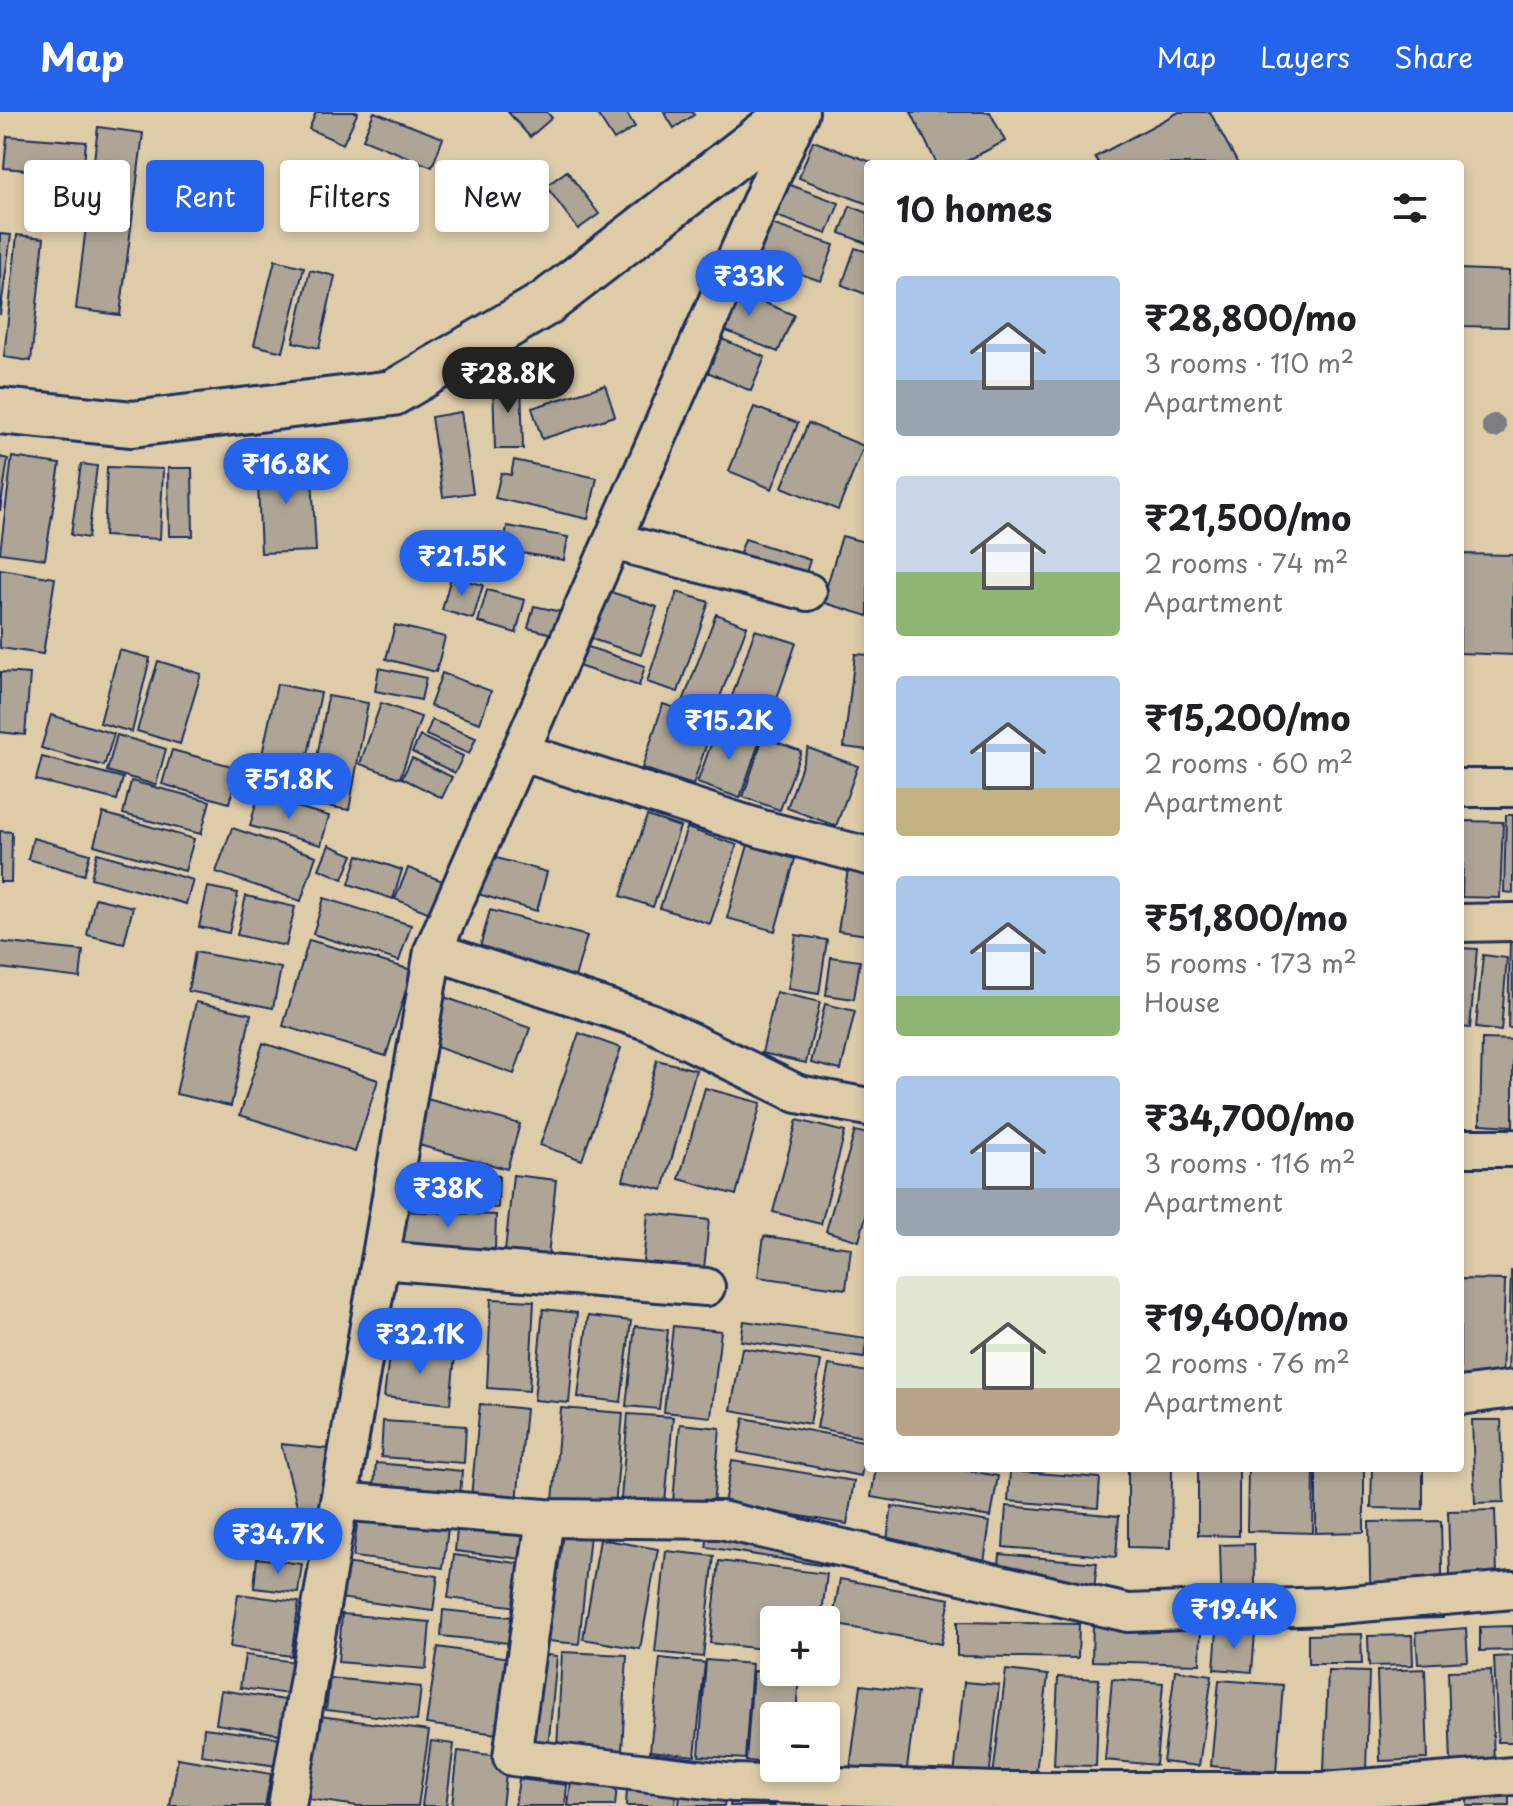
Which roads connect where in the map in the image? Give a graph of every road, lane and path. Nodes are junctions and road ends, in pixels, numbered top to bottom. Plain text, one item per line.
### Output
1 (793, 112) edge
2 (800, 112) edge
3 (0, 411) edge
4 (613, 541) junction
5 (808, 592) dead end
6 (520, 752) junction
7 (1464, 788) edge
8 (1513, 788) edge
9 (864, 855) edge
10 (1513, 922) edge
11 (1464, 923) edge
12 (433, 951) junction
13 (864, 1106) edge
14 (1464, 1148) edge
15 (1513, 1148) edge
16 (380, 1260) junction
17 (706, 1287) dead end
18 (1513, 1389) edge
19 (1464, 1395) edge
20 (339, 1501) junction
21 (545, 1518) junction
22 (1513, 1590) edge
23 (1513, 1776) edge
24 (287, 1806) edge

1 - 3 main road
2 - 4 street
4 - 5 street
4 - 6 street
6 - 9 street
6 - 12 street
7 - 8 street
10 - 11 street
12 - 13 street
12 - 16 street
14 - 15 street
16 - 17 street
16 - 20 street
18 - 19 street
20 - 21 street
20 - 24 street
21 - 22 street
21 - 23 street

